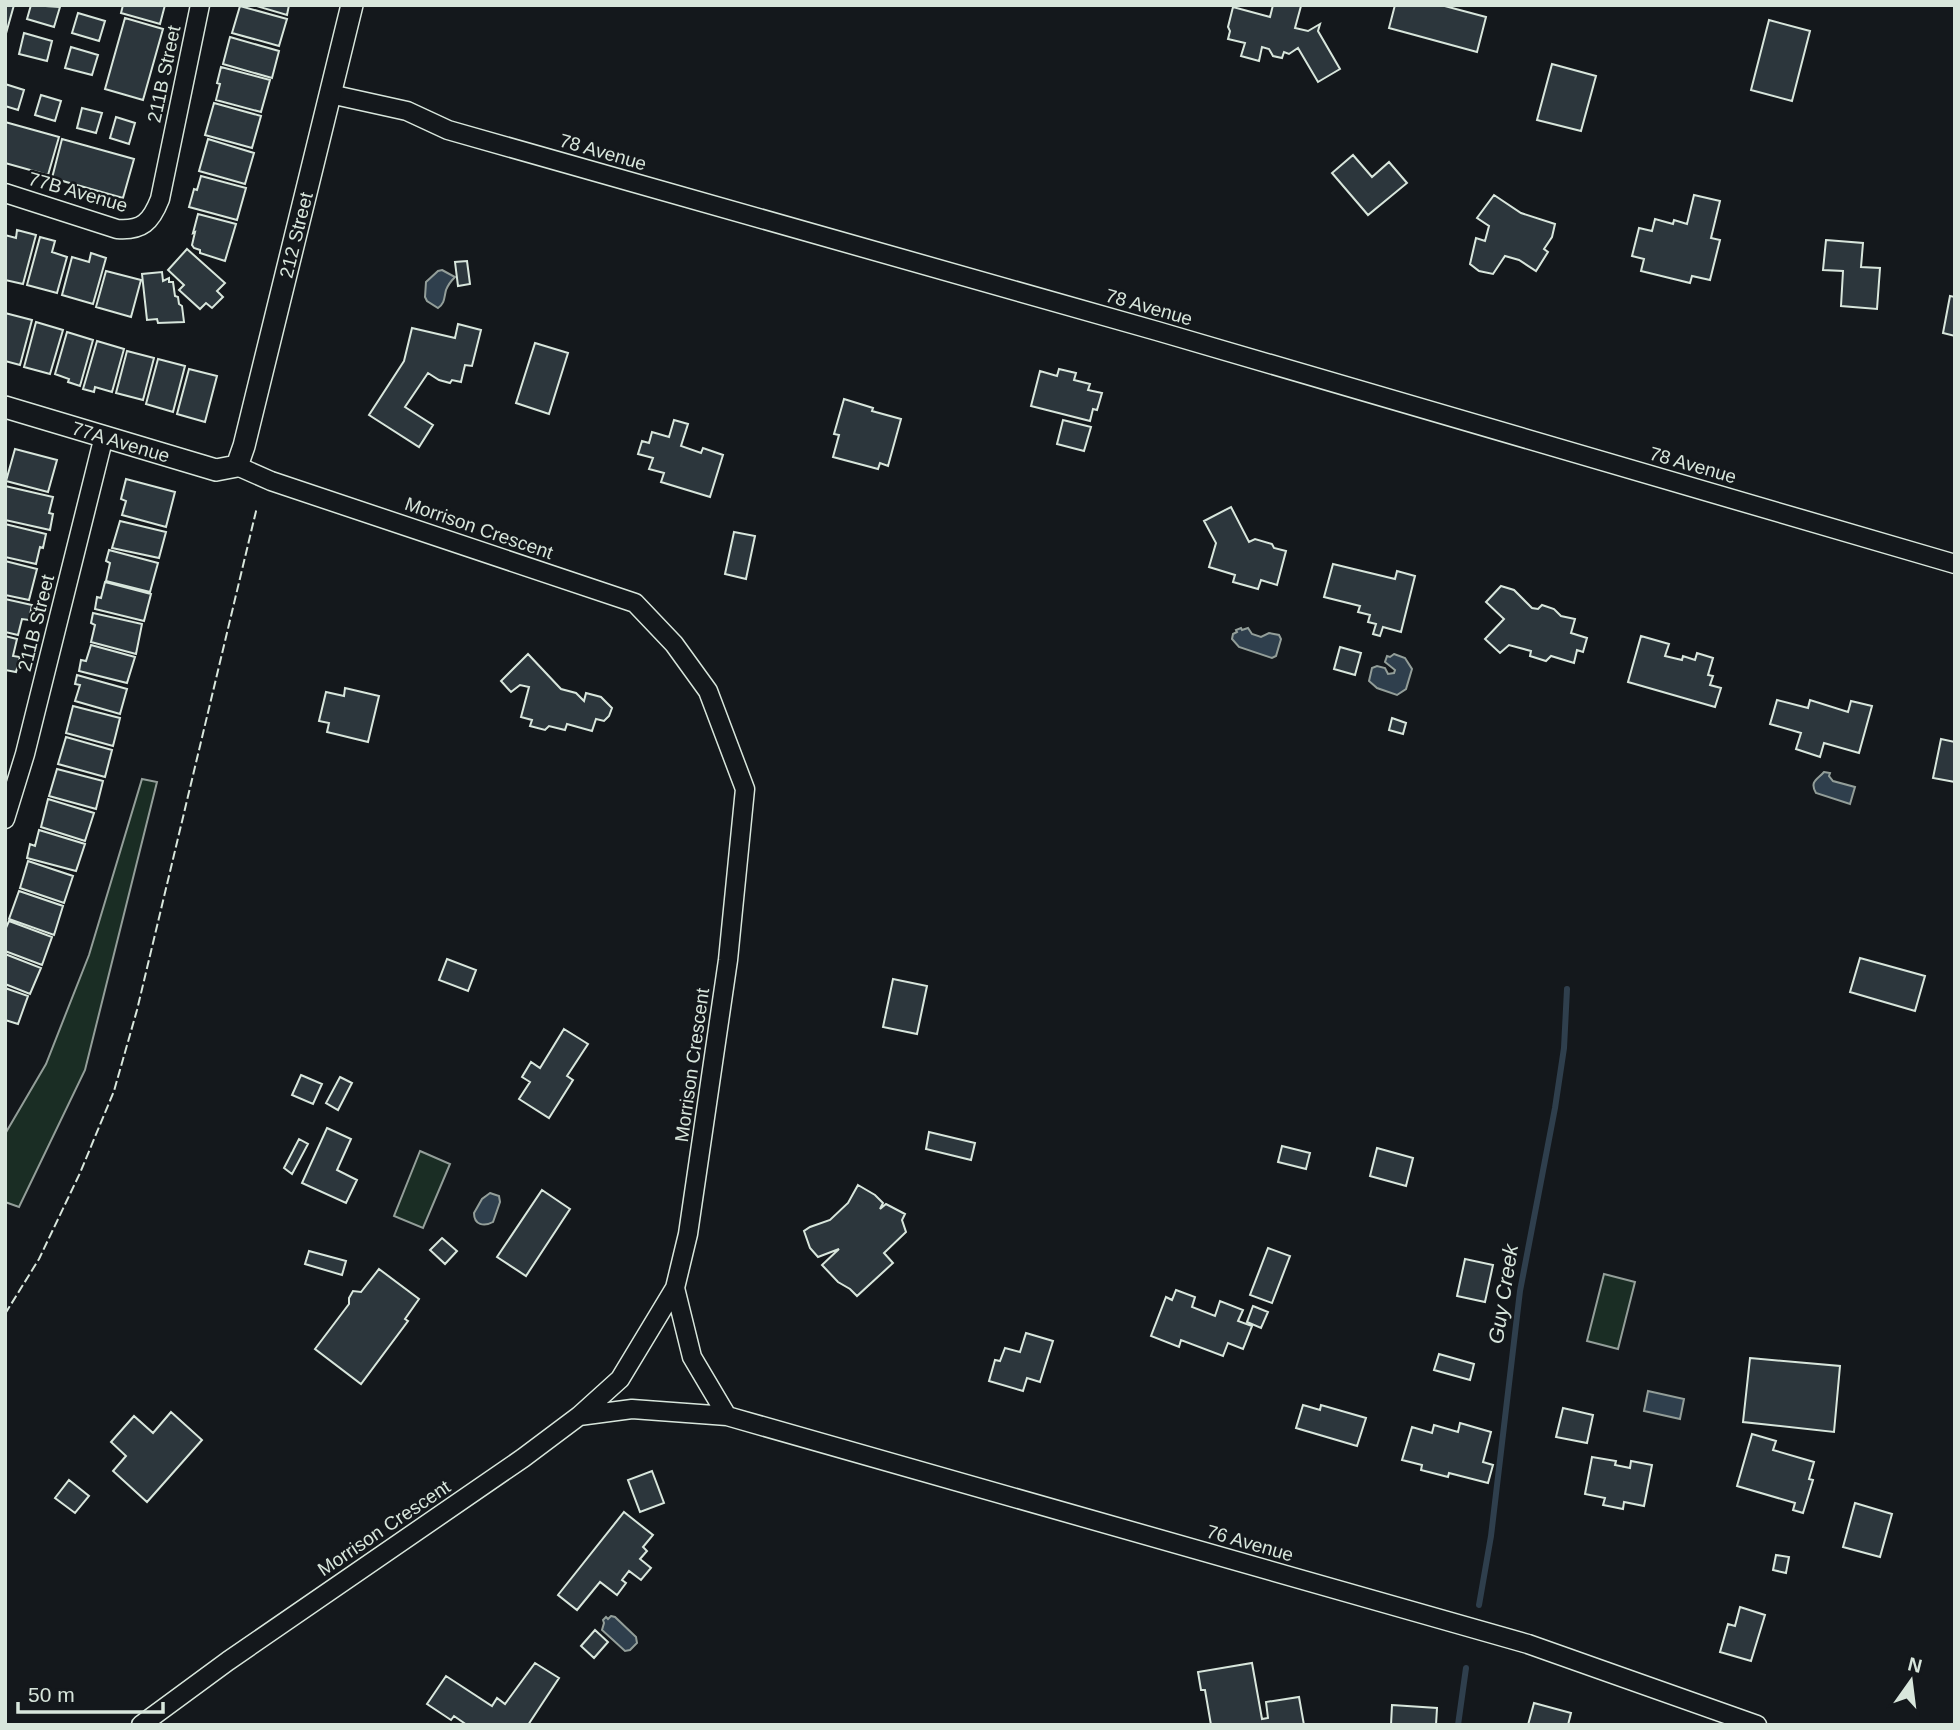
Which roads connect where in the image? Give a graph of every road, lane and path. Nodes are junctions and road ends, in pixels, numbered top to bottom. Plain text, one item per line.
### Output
1 (200, 5) edge
2 (352, 5) edge
3 (330, 94) junction
4 (5, 193) edge
5 (139, 227) joint
6 (5, 407) edge
7 (104, 436) junction
8 (237, 466) junction
9 (1955, 564) edge
10 (5, 819) edge
11 (675, 1288) junction
12 (579, 1416) junction
13 (727, 1416) junction
14 (141, 1725) edge
15 (1757, 1725) edge

1 - 5 street, 211B Street
2 - 3 street, 212 Street
3 - 8 street, 212 Street
3 - 9 street, 78 Avenue
4 - 5 street, 77B Avenue
6 - 7 street, 77A Avenue
7 - 8 street, 77A Avenue
7 - 10 street, 211B Street
8 - 11 street, Morrison Crescent
11 - 12 street, Morrison Crescent
11 - 13 street
12 - 13 street, 76 Avenue
12 - 14 street, Morrison Crescent
13 - 15 street, 76 Avenue

